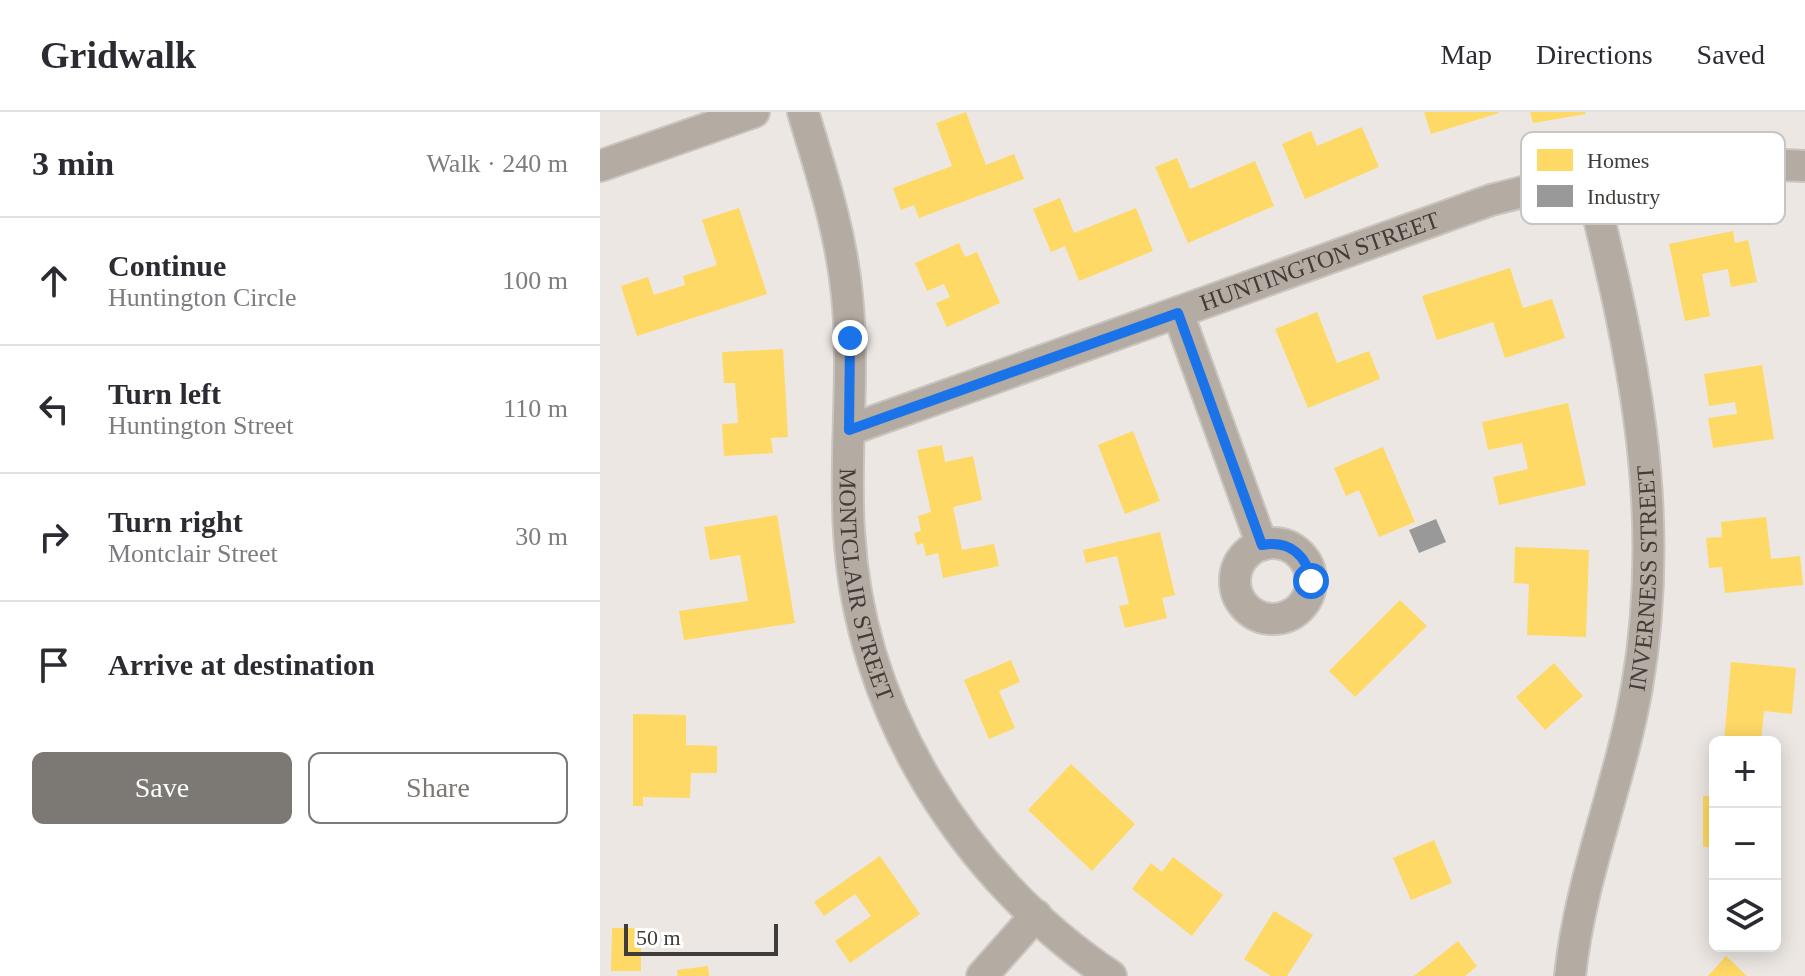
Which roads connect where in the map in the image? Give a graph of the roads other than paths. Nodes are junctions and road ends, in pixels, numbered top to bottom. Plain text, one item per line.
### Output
1 (754, 112) edge
2 (803, 112) edge
3 (600, 166) edge
4 (1521, 194) edge
5 (1600, 224) edge
6 (1178, 313) junction
7 (849, 430) junction
8 (1262, 545) dead end
9 (1036, 915) junction
10 (982, 976) edge
11 (1111, 976) edge
12 (1570, 976) edge

1 - 3 street
2 - 7 street, MONTCLAIR STREET
4 - 6 street, HUNTINGTON STREET
5 - 12 street, INVERNESS STREET
6 - 7 street, HUNTINGTON STREET
6 - 8 street
7 - 9 street, MONTCLAIR STREET
9 - 10 street
9 - 11 street, MONTCLAIR STREET

